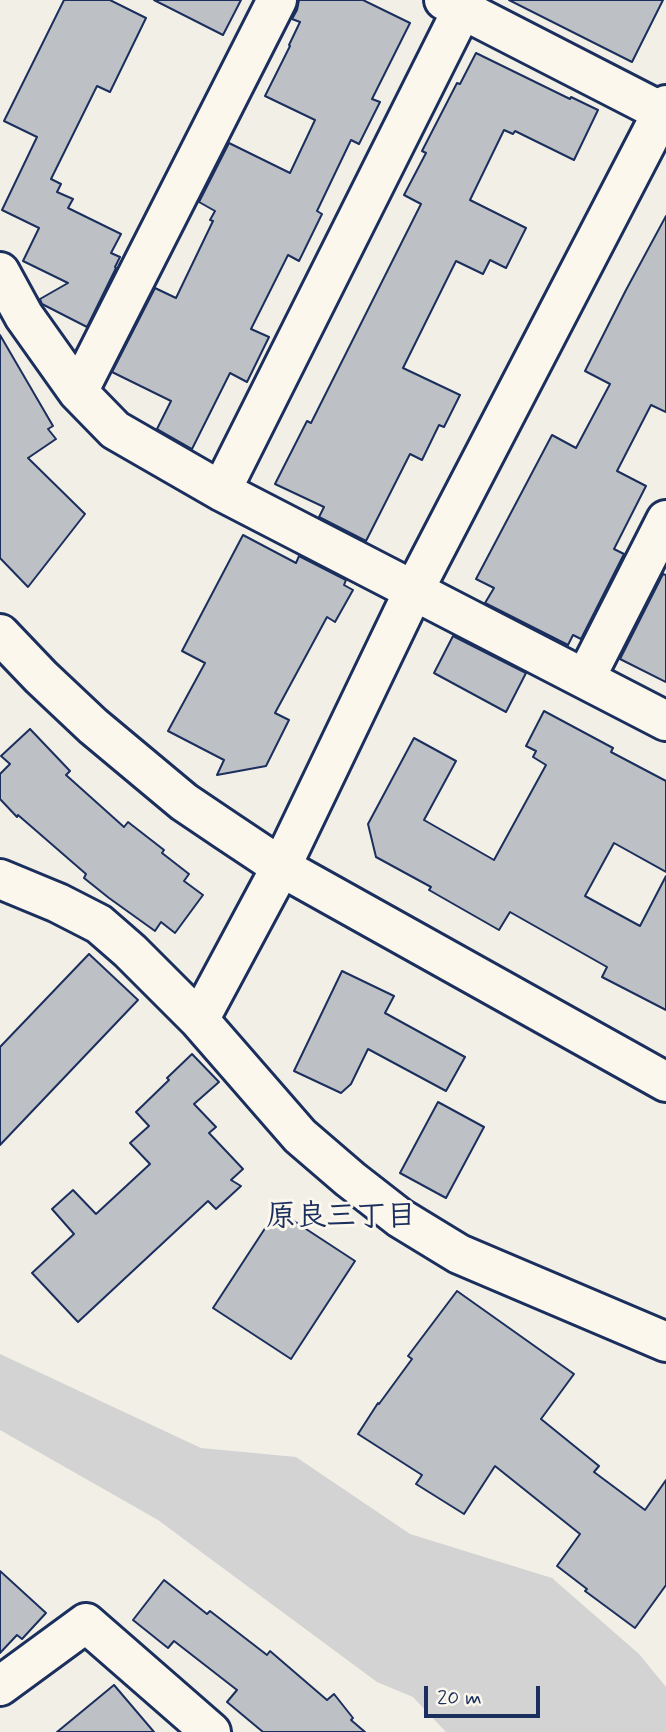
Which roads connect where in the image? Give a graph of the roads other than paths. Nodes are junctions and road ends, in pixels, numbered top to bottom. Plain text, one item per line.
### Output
1 (277, 0) edge
2 (458, 3) edge
3 (665, 110) edge
4 (0, 272) edge
5 (78, 392) junction
6 (221, 491) junction
7 (666, 520) edge
8 (414, 590) junction
9 (0, 634) edge
10 (585, 679) junction
11 (666, 721) edge
12 (281, 867) junction
13 (0, 879) edge
14 (199, 1020) junction
15 (666, 1083) edge
16 (666, 1342) edge
17 (0, 1686) edge
18 (211, 1732) edge

1 - 5 street
2 - 3 street
2 - 6 street
3 - 8 street
4 - 5 street
5 - 6 street
6 - 8 street
7 - 10 street
8 - 10 street
8 - 12 street
9 - 12 street
10 - 11 street
12 - 14 street
12 - 15 street
13 - 14 street
14 - 16 street
17 - 18 street

